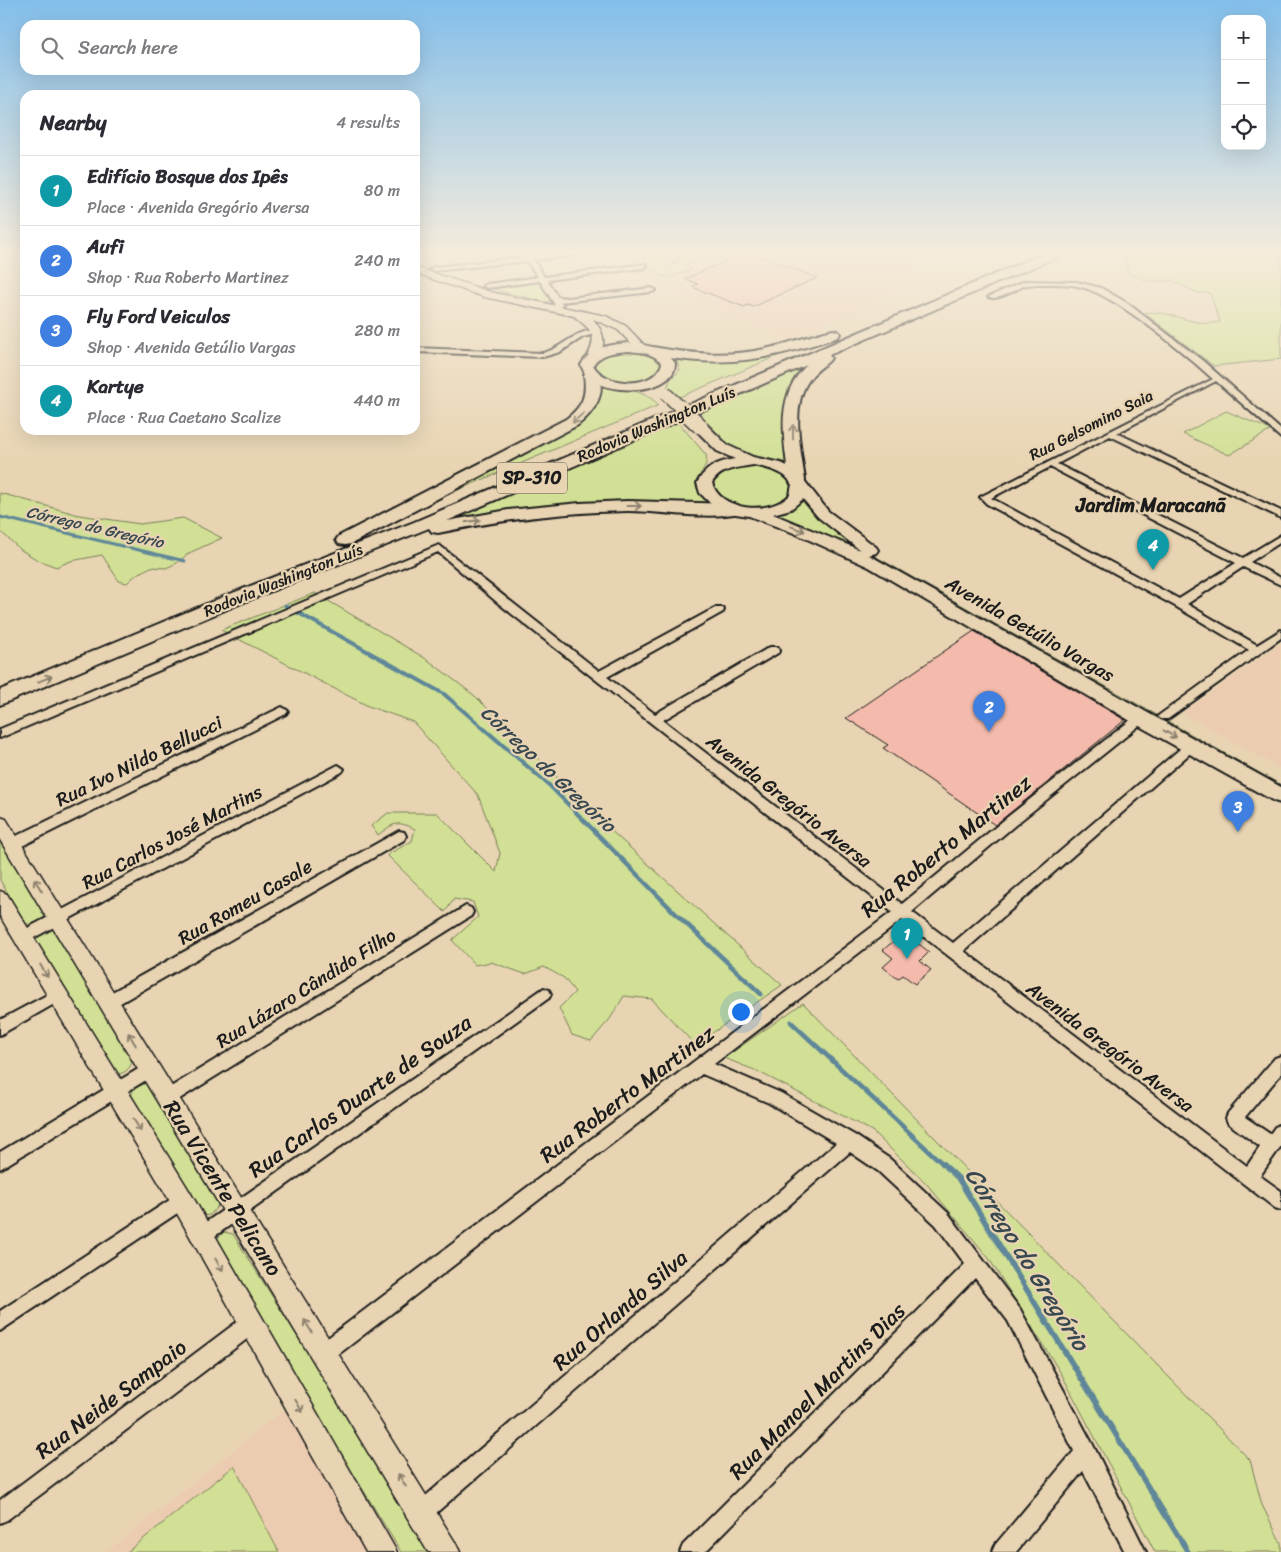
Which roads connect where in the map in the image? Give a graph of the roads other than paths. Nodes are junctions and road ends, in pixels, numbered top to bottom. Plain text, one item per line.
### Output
1 (590, 322) joint
2 (612, 322) edge
3 (1147, 322) edge
4 (880, 323) junction
5 (621, 328) junction
6 (597, 337) junction
7 (630, 337) junction
8 (647, 349) junction
9 (420, 350) edge
10 (538, 355) junction
11 (594, 355) junction
12 (667, 372) junction
13 (591, 375) junction
14 (1212, 381) dead end
15 (621, 385) junction
16 (661, 395) junction
17 (695, 427) junction
18 (1110, 433) junction
19 (1281, 435) edge
20 (753, 461) junction
21 (1050, 464) junction
22 (712, 471) junction
23 (798, 482) junction
24 (732, 509) junction
25 (752, 512) junction
26 (1281, 515) edge
27 (1281, 538) edge
28 (341, 556) junction
29 (1244, 563) junction
30 (272, 575) junction
31 (1281, 582) edge
32 (1179, 604) junction
33 (719, 610) dead end
34 (1281, 632) edge
35 (1256, 649) junction
36 (774, 650) dead end
37 (599, 676) junction
38 (0, 683) edge
39 (0, 698) edge
40 (282, 711) dead end
41 (1164, 716) junction
42 (1141, 718) junction
43 (655, 719) junction
44 (0, 734) edge
45 (1191, 746) junction
46 (338, 769) dead end
47 (1281, 781) edge
48 (1281, 796) edge
49 (0, 824) edge
50 (399, 836) dead end
51 (13, 844) junction
52 (3, 909) edge
53 (466, 912) dead end
54 (902, 912) junction
55 (59, 918) junction
56 (23, 937) junction
57 (954, 951) junction
58 (544, 994) dead end
59 (58, 995) junction
60 (110, 1001) junction
61 (0, 1028) edge
62 (1281, 1063) edge
63 (701, 1066) junction
64 (150, 1069) junction
65 (116, 1090) junction
66 (167, 1098) junction
67 (1276, 1138) edge
68 (850, 1142) junction
69 (0, 1161) edge
70 (1249, 1177) junction
71 (182, 1200) junction
72 (1281, 1202) edge
73 (237, 1210) junction
74 (202, 1235) junction
75 (977, 1264) junction
76 (0, 1322) edge
77 (252, 1323) junction
78 (324, 1352) junction
79 (1086, 1452) junction
80 (0, 1513) edge
81 (421, 1513) junction
82 (382, 1552) edge
83 (445, 1552) edge
84 (690, 1552) edge
85 (1002, 1552) edge
86 (1136, 1552) edge

1 - 6 street
1 - 10 street
2 - 5 street
3 - 19 street
4 - 8 highway
23 -> 4 highway
4 - 28 highway, Rodovia Washington Luís / SP-310
4 - 30 highway, Rodovia Washington Luís / SP-310
5 - 6 street
5 - 7 street
6 - 7 street
6 - 10 street
6 - 11 street
7 - 8 street
8 - 11 main road
8 - 12 main road
9 - 10 street
11 - 13 main road
12 - 15 main road
12 - 16 main road
13 - 15 main road
13 -> 30 highway
14 - 18 street, Rua Gelsomino Saia
15 - 16 main road
16 - 17 main road
17 - 20 main road
17 - 22 main road
18 - 21 street, Rua Gelsomino Saia
18 - 26 street
20 - 22 main road
20 - 23 main road, Avenida Getúlio Vargas
21 - 29 street
21 - 32 street, Rua Gelsomino Saia
22 - 24 main road
23 - 25 main road
23 - 41 main road, Avenida Getúlio Vargas
24 - 25 main road
28 -> 24 highway
25 -> 42 main road, Avenida Getúlio Vargas
27 - 29 street
39 -> 28 highway, Rodovia Washington Luís / SP-310
29 - 31 street
29 - 32 street
30 - 38 highway, Rodovia Washington Luís / SP-310
32 - 35 street
33 - 37 street
34 - 35 street
35 - 41 street
36 - 43 street
37 - 43 street, Avenida Gregório Aversa
37 - 44 street, Avenida Gregório Aversa
40 - 51 street, Rua Ivo Nildo Bellucci
41 - 47 main road, Avenida Getúlio Vargas
42 -> 45 main road, Avenida Getúlio Vargas
42 - 54 street, Rua Roberto Martinez
43 - 54 street, Avenida Gregório Aversa
45 - 48 main road, Avenida Getúlio Vargas
45 - 57 street
46 - 55 street, Rua Carlos José Martins
49 - 51 street, Rua Vicente Pelicano
50 - 60 street, Rua Romeu Casale
55 -> 51 street, Rua Vicente Pelicano
52 - 56 street, Rua Vicente Pelicano
53 - 66 street, Rua Lázaro Cândido Filho
54 - 57 street, Avenida Gregório Aversa
54 - 63 street, Rua Roberto Martinez
55 - 56 street, Rua Carlos José Martins
55 - 60 street, Rua Vicente Pelicano
56 -> 59 street, Rua Vicente Pelicano
57 - 70 street, Avenida Gregório Aversa
58 - 73 street, Rua Carlos Duarte de Souza
59 - 61 street
59 - 65 street, Rua Vicente Pelicano
64 -> 60 street, Rua Vicente Pelicano
62 - 67 street
63 - 68 street
63 - 78 street, Rua Roberto Martinez
64 - 65 street
64 - 66 street, Rua Vicente Pelicano
65 - 69 street
65 -> 71 street, Rua Vicente Pelicano
66 - 73 street, Rua Vicente Pelicano
67 - 70 street
68 - 75 street
68 - 81 street, Rua Orlando Silva
70 - 72 street, Avenida Gregório Aversa
71 - 74 street, Rua Vicente Pelicano
71 - 76 street
73 - 74 street, Rua Carlos Duarte de Souza
78 -> 73 street, Rua Vicente Pelicano
74 -> 77 street, Rua Vicente Pelicano
75 - 79 street
75 - 84 street, Rua Manoel Martins Dias
77 - 80 street, Rua Neide Sampaio
77 -> 82 street, Rua Vicente Pelicano
81 -> 78 street, Rua Vicente Pelicano
79 - 85 street
79 - 86 street
81 - 83 street, Rua Vicente Pelicano

